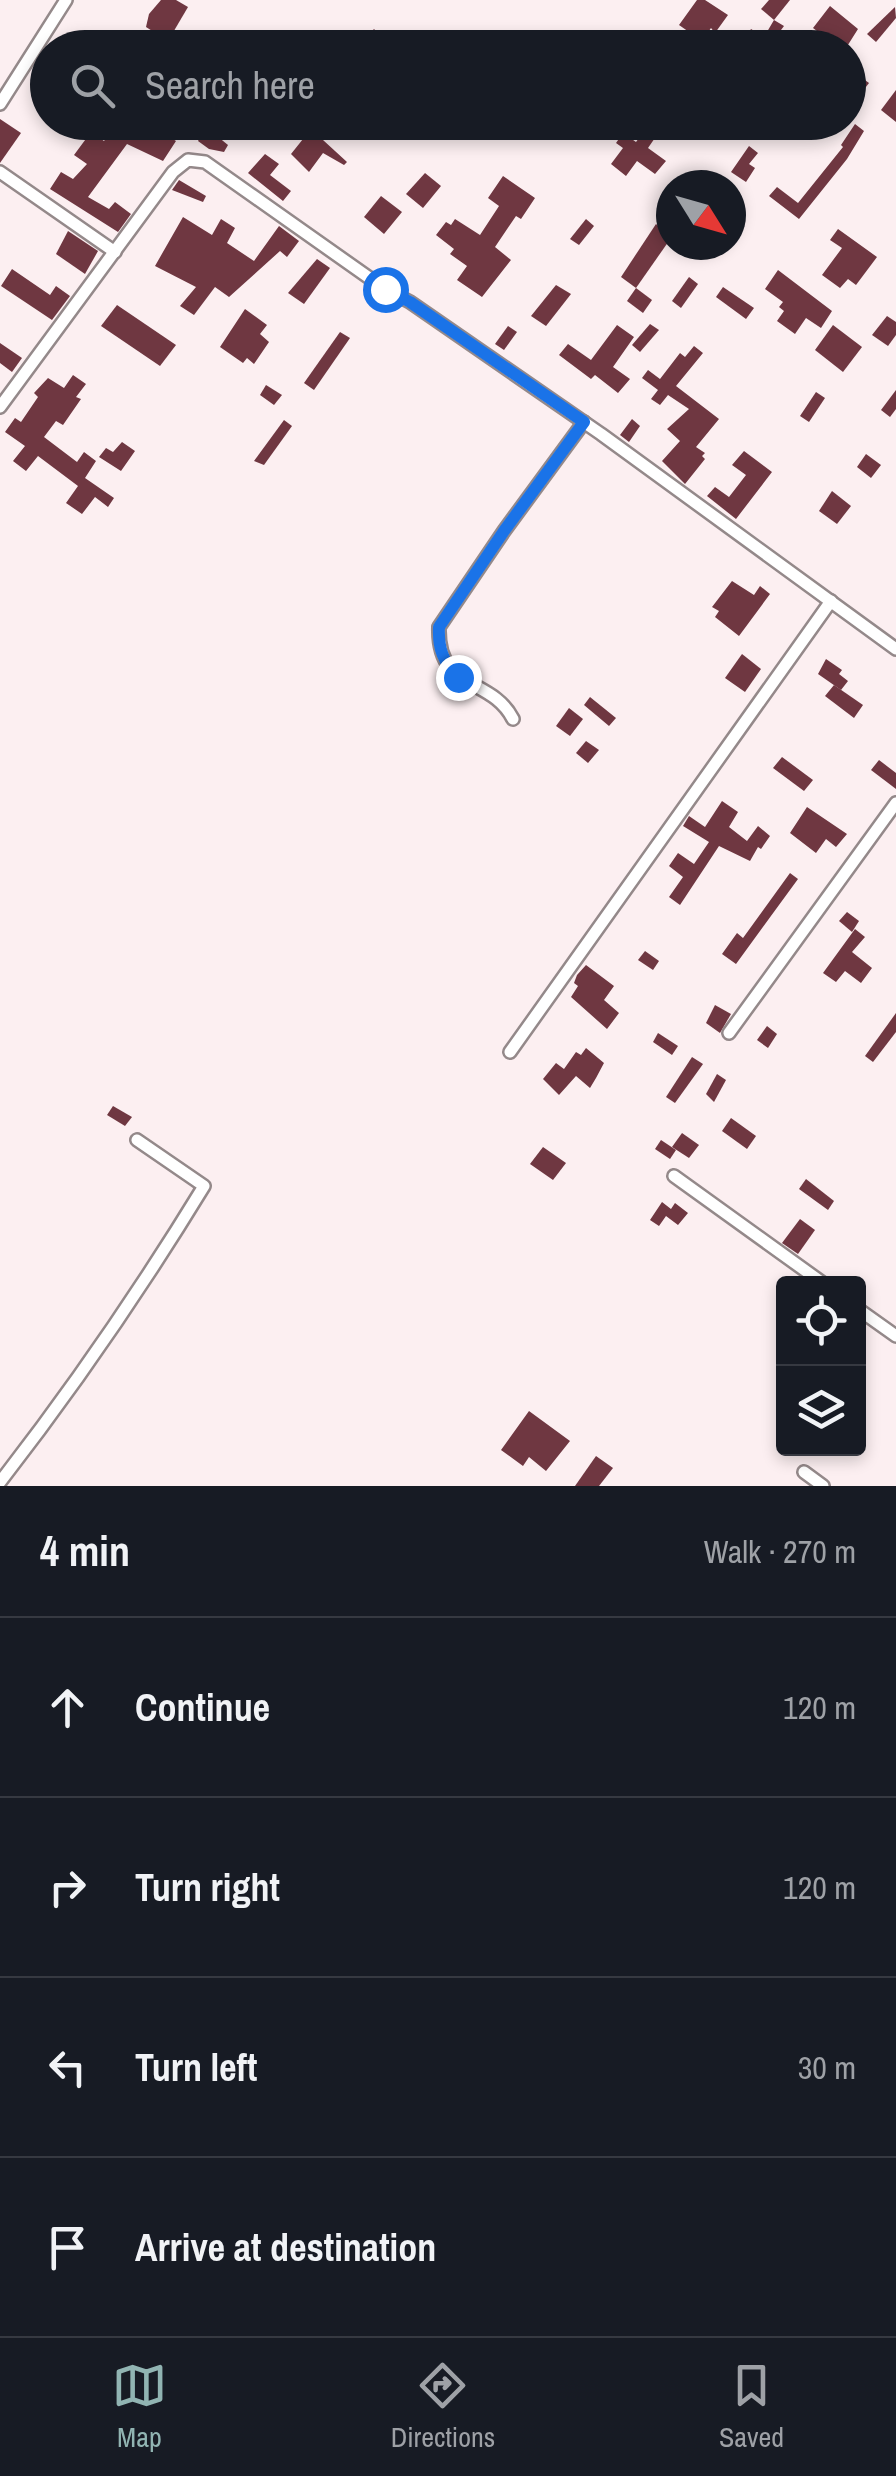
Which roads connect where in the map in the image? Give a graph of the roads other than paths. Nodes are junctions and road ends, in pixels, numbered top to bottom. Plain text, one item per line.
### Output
1 (66, 0) edge
2 (48, 30) edge
3 (30, 62) edge
4 (0, 104) edge
5 (0, 172) edge
6 (115, 252) junction
7 (0, 406) edge
8 (584, 422) junction
9 (830, 601) junction
10 (896, 649) edge
11 (513, 719) dead end
12 (896, 803) edge
13 (729, 1033) dead end
14 (510, 1052) dead end
15 (137, 1140) dead end
16 (674, 1176) dead end
17 (813, 1276) edge
18 (866, 1314) edge
19 (896, 1336) edge
20 (804, 1472) dead end
21 (0, 1482) edge
22 (823, 1486) edge

1 - 2 street
3 - 4 street
5 - 6 street
6 - 7 street
6 - 8 street
8 - 9 street
8 - 11 street
9 - 10 street
9 - 14 street
12 - 13 street
15 - 21 street
16 - 17 street
18 - 19 street
20 - 22 street

